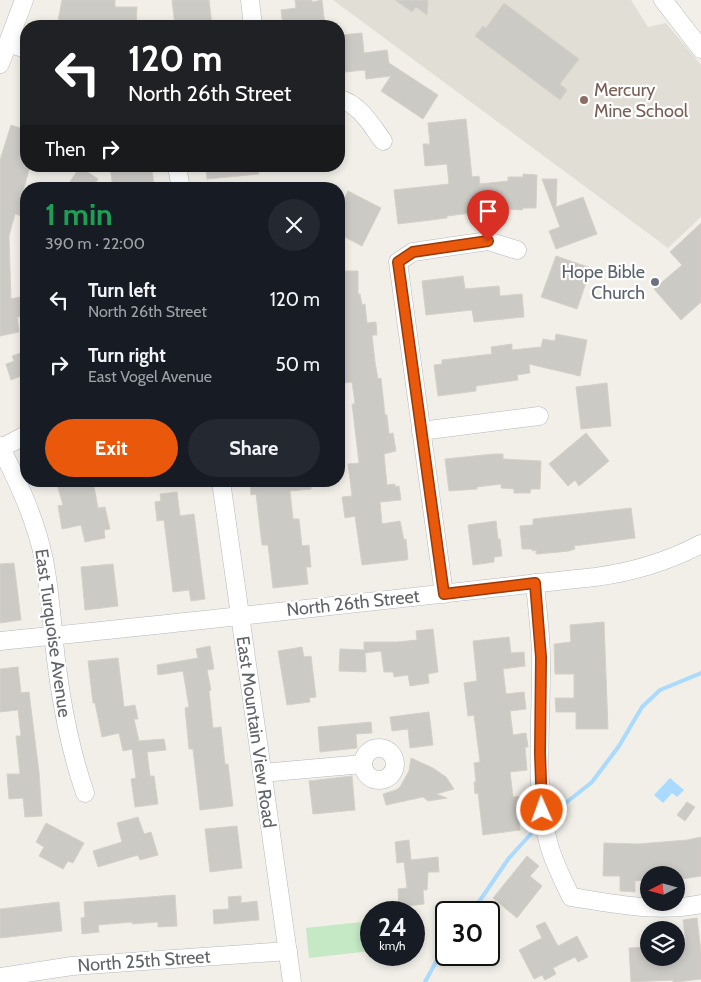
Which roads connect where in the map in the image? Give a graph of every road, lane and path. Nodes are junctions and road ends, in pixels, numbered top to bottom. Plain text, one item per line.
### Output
1 (24, 0) edge
2 (250, 0) edge
3 (663, 0) edge
4 (252, 20) edge
5 (8, 43) junction
6 (20, 47) edge
7 (701, 49) edge
8 (0, 64) edge
9 (345, 101) edge
10 (383, 141) dead end
11 (517, 250) dead end
12 (539, 416) dead end
13 (421, 431) junction
14 (20, 438) edge
15 (1, 447) edge
16 (222, 487) edge
17 (701, 544) edge
18 (535, 583) junction
19 (444, 594) junction
20 (240, 616) junction
21 (54, 636) junction
22 (0, 641) edge
23 (363, 764) dead end
24 (262, 773) junction
25 (85, 793) dead end
26 (701, 904) edge
27 (288, 951) junction
28 (0, 977) edge
29 (292, 982) edge

1 - 5 street
2 - 4 street
3 - 7 street
5 - 6 street
5 - 8 street
9 - 10 street
11 - 13 street
12 - 13 street
13 - 19 street
14 - 15 street, East Turquoise Avenue
15 - 21 street, East Turquoise Avenue
16 - 20 street, East Mountain View Road
17 - 18 street, North 26th Street
18 - 19 street, North 26th Street
18 - 26 street
19 - 20 street, North 26th Street
20 - 21 street, North 26th Street
20 - 24 street, East Mountain View Road
21 - 22 street, North 26th Street
21 - 25 street, East Turquoise Avenue
23 - 24 street
24 - 27 street, East Mountain View Road
27 - 28 street, North 25th Street
27 - 29 street, East Mountain View Road

